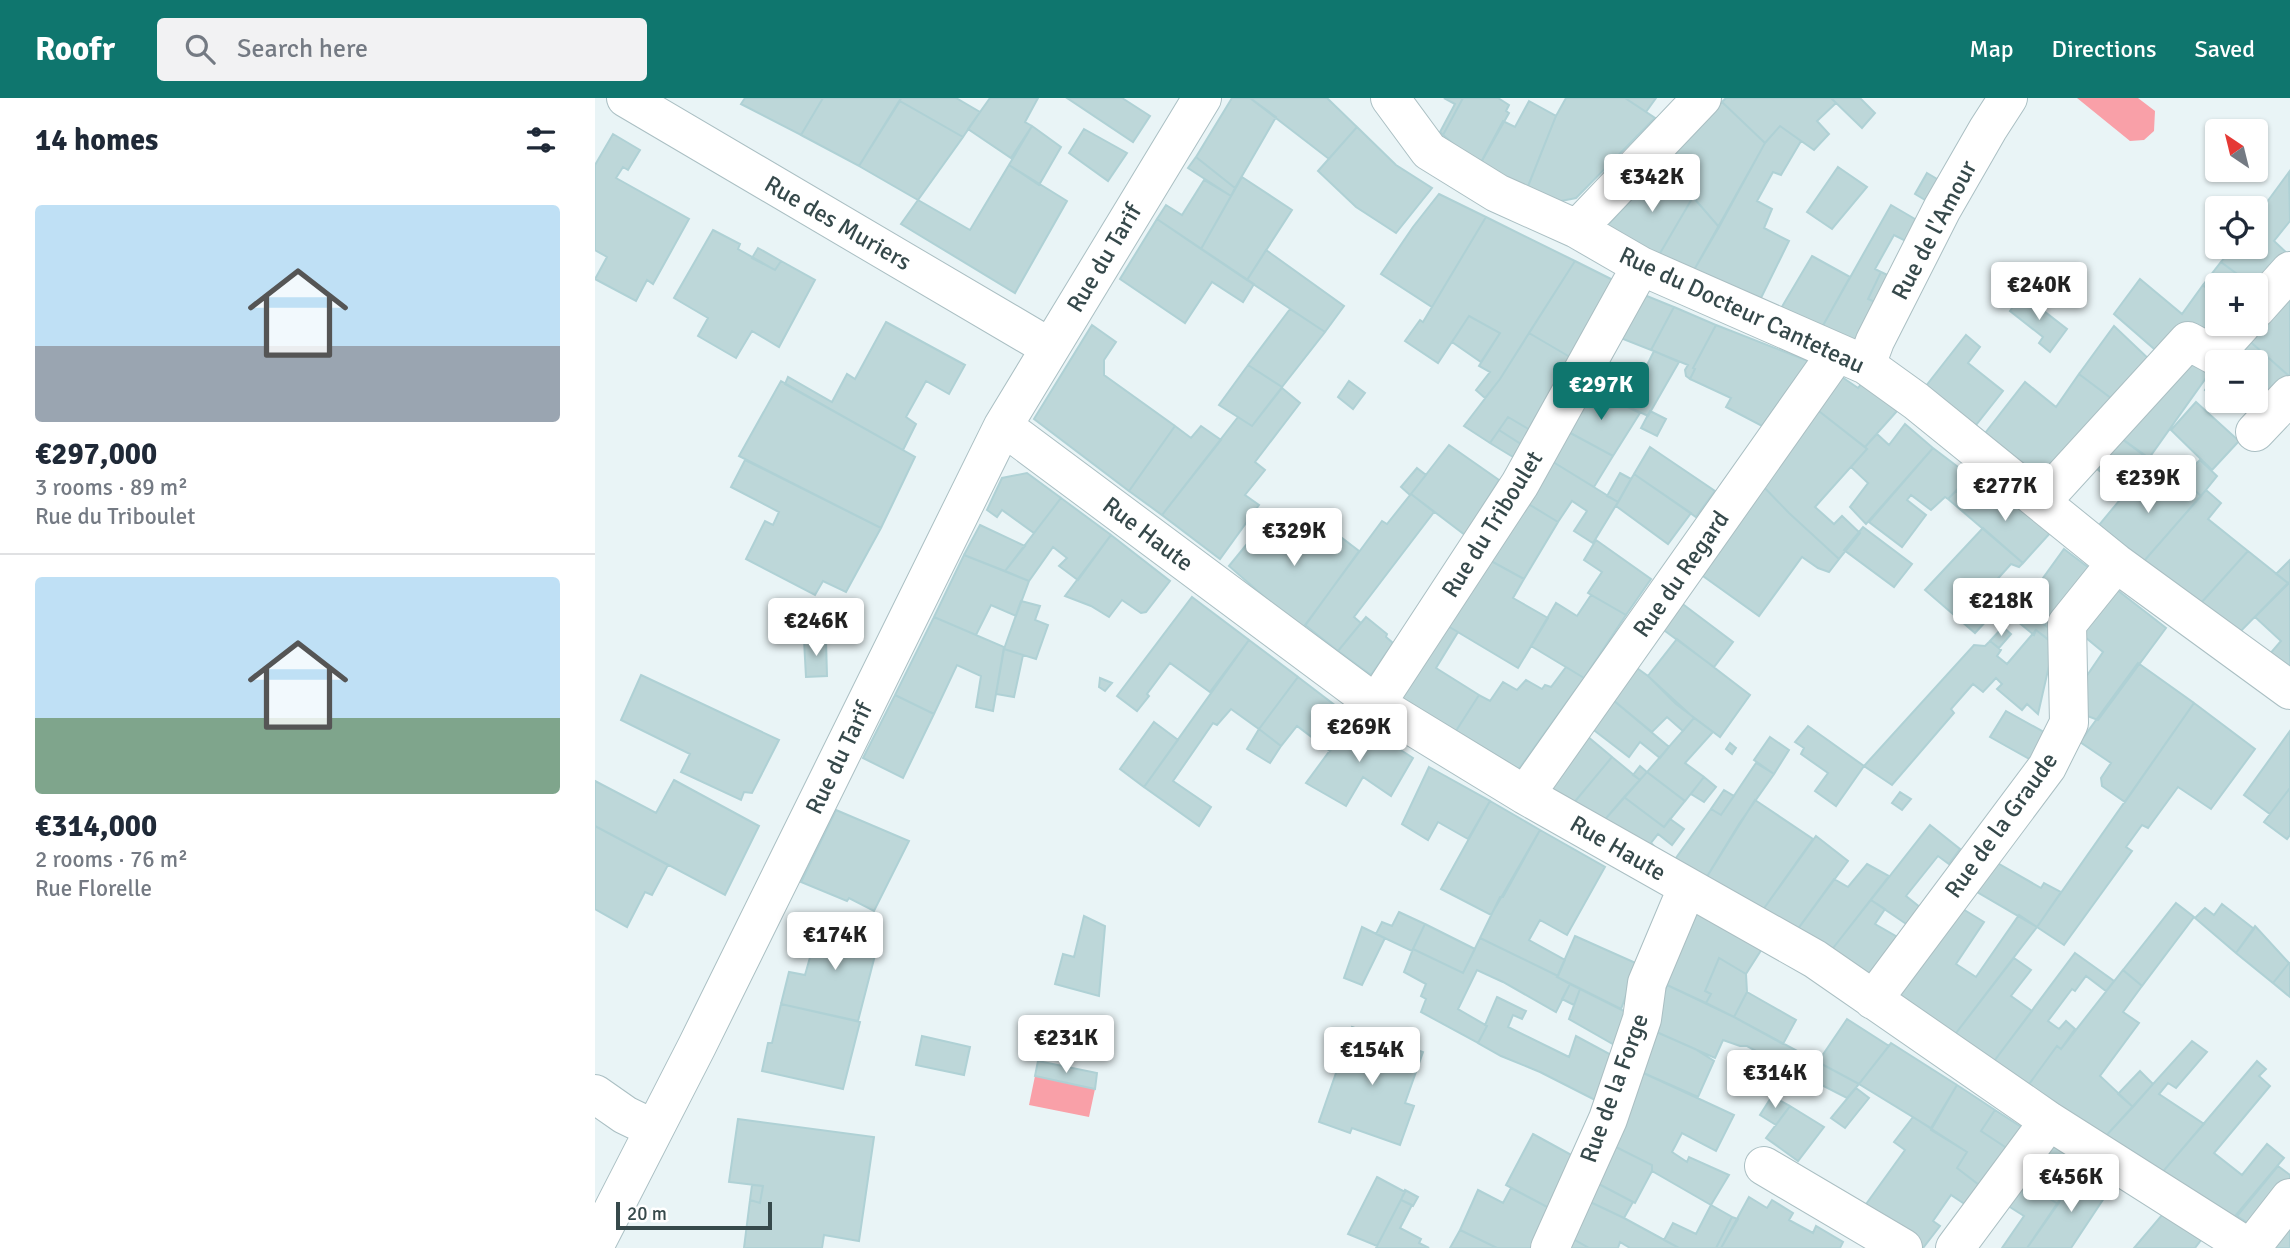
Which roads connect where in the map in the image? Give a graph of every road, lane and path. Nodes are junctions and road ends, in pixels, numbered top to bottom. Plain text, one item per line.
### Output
1 (626, 98) edge
2 (1202, 98) edge
3 (1390, 98) edge
4 (1702, 98) edge
5 (2008, 98) edge
6 (1577, 229) junction
7 (1641, 266) junction
8 (2290, 271) edge
9 (2268, 296) edge
10 (2231, 336) edge
11 (1049, 347) junction
12 (1851, 360) junction
13 (2290, 396) edge
14 (1003, 426) junction
15 (2255, 432) dead end
16 (2041, 502) junction
17 (2116, 563) junction
18 (2290, 690) edge
19 (1376, 704) junction
20 (1525, 795) junction
21 (1688, 888) junction
22 (1873, 1000) junction
23 (595, 1094) edge
24 (2049, 1121) junction
25 (654, 1129) junction
26 (1765, 1166) dead end
27 (2290, 1198) edge
28 (595, 1245) edge
29 (1550, 1248) edge
30 (1903, 1248) edge
31 (1955, 1248) edge
32 (2250, 1248) edge

1 - 11 street, Rue des Muriers
2 - 11 street, Rue du Tarif
3 - 6 street, Rue du Docteur Canteteau
4 - 6 street
5 - 12 street, Rue de l'Amour
6 - 7 street, Rue du Docteur Canteteau
7 - 12 street, Rue du Docteur Canteteau
7 - 19 street, Rue du Triboulet
8 - 9 street
10 - 16 street
11 - 14 street, Rue du Tarif
12 - 16 street, Rue du Docteur Canteteau
12 - 20 street, Rue du Regard
13 - 15 street
14 - 19 street, Rue Haute
14 - 25 street, Rue du Tarif
16 - 17 street, Rue du Docteur Canteteau
17 - 18 street, Rue du Docteur Canteteau
17 - 22 street, Rue de la Graude
19 - 20 street, Rue Haute
20 - 21 street, Rue Haute
21 - 22 street, Rue Haute
21 - 29 street, Rue de la Forge
22 - 24 street, Rue Haute
23 - 25 street
24 - 31 street
24 - 32 street, Rue Haute
25 - 28 street, Rue du Tarif
26 - 30 street
27 - 32 street

